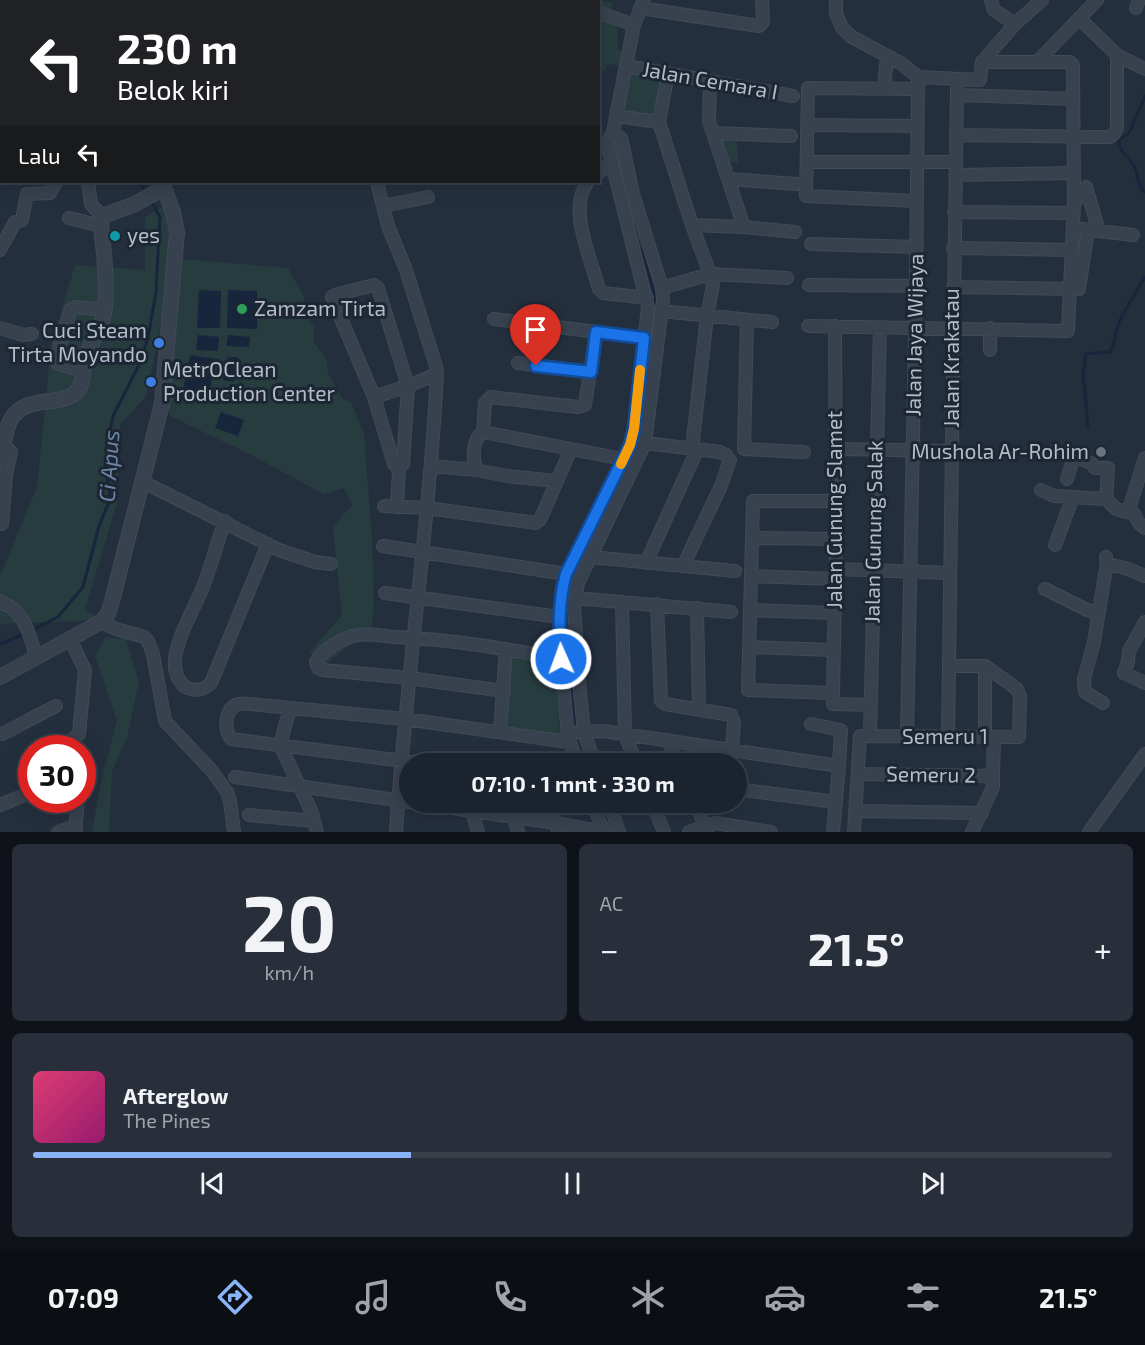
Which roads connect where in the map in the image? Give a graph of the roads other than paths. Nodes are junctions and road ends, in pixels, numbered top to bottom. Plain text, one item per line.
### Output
1 (762, 0) edge
2 (836, 0) edge
3 (990, 0) edge
4 (1042, 0) edge
5 (1098, 0) edge
6 (642, 4) edge
7 (1026, 6) edge
8 (600, 13) edge
9 (1079, 18) junction
10 (1015, 24) junction
11 (634, 25) junction
12 (1117, 55) junction
13 (887, 56) junction
14 (982, 62) junction
15 (1037, 62) junction
16 (627, 66) junction
17 (1145, 69) edge
18 (668, 73) junction
19 (957, 79) junction
20 (980, 80) junction
21 (710, 81) junction
22 (918, 83) junction
23 (884, 88) junction
24 (957, 95) junction
25 (793, 96) dead end
26 (979, 96) junction
27 (1073, 99) junction
28 (616, 116) junction
29 (659, 122) junction
30 (807, 124) junction
31 (917, 126) junction
32 (713, 133) junction
33 (956, 135) junction
34 (791, 136) dead end
35 (610, 138) edge
36 (1074, 138) junction
37 (807, 162) junction
38 (917, 162) junction
39 (611, 163) junction
40 (955, 168) junction
41 (600, 171) edge
42 (1074, 173) junction
43 (729, 179) junction
44 (55, 183) edge
45 (88, 183) edge
46 (377, 183) edge
47 (587, 183) edge
48 (796, 184) dead end
49 (161, 187) edge
50 (428, 197) dead end
51 (917, 201) junction
52 (384, 206) junction
53 (1073, 208) junction
54 (954, 212) junction
55 (69, 218) dead end
56 (101, 221) junction
57 (692, 225) junction
58 (744, 227) junction
59 (1073, 228) junction
60 (1093, 230) junction
61 (795, 232) dead end
62 (1133, 235) dead end
63 (640, 243) junction
64 (811, 244) dead end
65 (916, 247) junction
66 (953, 248) junction
67 (0, 250) edge
68 (1072, 250) junction
69 (710, 274) junction
70 (787, 278) dead end
71 (809, 285) dead end
72 (916, 286) junction
73 (953, 287) junction
74 (662, 288) junction
75 (1075, 289) junction
76 (647, 298) junction
77 (105, 310) junction
78 (661, 311) junction
79 (707, 316) junction
80 (494, 319) dead end
81 (747, 320) junction
82 (772, 322) dead end
83 (808, 326) dead end
84 (835, 326) junction
85 (880, 327) junction
86 (915, 327) junction
87 (952, 327) junction
88 (0, 328) edge
89 (990, 328) junction
90 (596, 332) junction
91 (32, 334) dead end
92 (644, 338) junction
93 (990, 350) dead end
94 (518, 363) dead end
95 (72, 368) dead end
96 (591, 372) junction
97 (437, 374) junction
98 (408, 386) junction
99 (374, 397) junction
100 (483, 432) junction
101 (645, 443) junction
102 (571, 449) junction
103 (695, 449) junction
104 (836, 449) junction
105 (876, 449) junction
106 (912, 450) junction
107 (2, 451) edge
108 (952, 451) junction
109 (804, 452) dead end
110 (1050, 452) dead end
111 (1074, 457) junction
112 (1145, 458) edge
113 (623, 459) junction
114 (437, 467) junction
115 (399, 469) junction
116 (477, 470) junction
117 (1066, 479) dead end
118 (556, 481) junction
119 (143, 482) junction
120 (1041, 490) dead end
121 (1073, 497) junction
122 (1106, 499) junction
123 (836, 501) junction
124 (384, 507) dead end
125 (397, 507) junction
126 (426, 508) junction
127 (1128, 512) junction
128 (225, 522) junction
129 (2, 524) dead end
130 (1145, 528) edge
131 (752, 538) junction
132 (836, 539) junction
133 (267, 544) junction
134 (1054, 545) dead end
135 (383, 546) dead end
136 (423, 551) junction
137 (591, 557) junction
138 (646, 563) junction
139 (331, 564) dead end
140 (682, 566) junction
141 (873, 570) junction
142 (735, 572) dead end
143 (910, 572) junction
144 (950, 573) junction
145 (566, 574) junction
146 (836, 574) junction
147 (751, 576) junction
148 (1145, 576) edge
149 (1045, 589) dead end
150 (386, 593) dead end
151 (417, 596) junction
152 (0, 601) edge
153 (622, 602) junction
154 (657, 604) junction
155 (566, 606) junction
156 (697, 608) junction
157 (750, 610) junction
158 (731, 612) dead end
159 (835, 613) junction
160 (1098, 613) junction
161 (101, 622) junction
162 (1145, 622) edge
163 (413, 637) junction
164 (70, 639) junction
165 (749, 647) junction
166 (506, 649) junction
167 (834, 650) junction
168 (36, 657) junction
169 (561, 659) junction
170 (949, 666) junction
171 (985, 666) junction
172 (0, 677) edge
173 (409, 678) junction
174 (1145, 683) edge
175 (504, 691) junction
176 (833, 693) junction
177 (1103, 703) dead end
178 (871, 705) junction
179 (56, 706) dead end
180 (290, 708) junction
181 (699, 709) junction
182 (405, 719) junction
183 (811, 724) dead end
184 (500, 732) junction
185 (1, 734) edge
186 (625, 734) junction
187 (78, 735) edge
188 (575, 735) junction
189 (870, 736) junction
190 (907, 737) junction
191 (948, 737) junction
192 (989, 737) junction
193 (668, 740) junction
194 (280, 746) junction
195 (732, 750) junction
196 (402, 753) edge
197 (576, 753) edge
198 (587, 753) edge
199 (632, 753) edge
200 (673, 753) edge
201 (1145, 754) edge
202 (399, 760) edge
203 (839, 766) junction
204 (858, 774) junction
205 (235, 777) dead end
206 (993, 781) junction
207 (399, 787) edge
208 (299, 788) junction
209 (747, 790) edge
210 (18, 798) edge
211 (398, 801) junction
212 (836, 802) junction
213 (0, 805) edge
214 (855, 812) junction
215 (78, 813) edge
216 (472, 813) edge
217 (479, 813) edge
218 (552, 813) edge
219 (596, 813) edge
220 (613, 813) edge
221 (656, 813) edge
222 (699, 813) edge
223 (982, 813) junction
224 (249, 815) dead end
225 (514, 818) junction
226 (315, 827) edge
227 (557, 828) edge
228 (75, 829) edge
229 (706, 829) edge
230 (1091, 830) edge
231 (58, 832) edge
232 (234, 832) edge
233 (396, 832) edge
234 (478, 832) edge
235 (518, 832) edge
236 (603, 832) edge
237 (619, 832) edge
238 (664, 832) edge
239 (689, 832) edge
240 (771, 832) edge
241 (833, 832) edge
242 (854, 832) edge
243 (972, 832) edge

1 - 6 street
2 - 13 street
3 - 10 street
4 - 7 street
5 - 9 street
6 - 11 street
7 - 10 street
8 - 11 street
9 - 12 street
9 - 15 street
10 - 14 street
11 - 16 street
12 - 17 street
12 - 36 street
13 - 22 street
13 - 23 street
14 - 15 street
14 - 20 street
15 - 27 street
16 - 18 street, Jalan Cemara I
16 - 28 street
18 - 21 street, Jalan Cemara I
18 - 29 street
19 - 20 street
19 - 22 street
19 - 24 street, Jalan Krakatau
20 - 26 street
21 - 25 street, Jalan Cemara I
21 - 32 street
22 - 23 street
22 - 31 street, Jalan Jaya Wijaya
23 - 30 street
24 - 26 street
24 - 33 street, Jalan Krakatau
26 - 27 street
27 - 36 street
28 - 29 street
28 - 35 street
29 - 57 street
30 - 31 street
30 - 37 street
31 - 38 street, Jalan Jaya Wijaya
32 - 34 street
32 - 43 street
33 - 36 street
33 - 40 street, Jalan Krakatau
35 - 39 street
35 - 63 street
36 - 42 street
37 - 38 street
37 - 51 street
38 - 40 street
38 - 51 street, Jalan Jaya Wijaya
39 - 41 street
39 - 63 street
40 - 42 street
40 - 54 street, Jalan Krakatau
42 - 53 street
43 - 48 street
43 - 58 street
44 - 67 street
45 - 56 street
46 - 52 street
47 - 76 street
49 - 56 street
49 - 119 street
50 - 52 street
51 - 65 street, Jalan Jaya Wijaya
52 - 97 street
53 - 54 street
53 - 59 street
53 - 60 street
54 - 66 street, Jalan Krakatau
55 - 56 street
56 - 77 street
57 - 58 street
57 - 69 street
58 - 61 street
59 - 60 street
59 - 68 street
60 - 62 street
60 - 75 street
63 - 74 street
63 - 76 street
64 - 65 street
65 - 72 street, Jalan Jaya Wijaya
66 - 68 street
66 - 73 street, Jalan Krakatau
68 - 75 street
69 - 70 street
69 - 74 street
69 - 79 street
71 - 72 street
72 - 86 street, Jalan Jaya Wijaya
73 - 75 street
73 - 87 street, Jalan Krakatau
74 - 78 street
75 - 89 street
76 - 92 street
77 - 95 street
77 - 107 street
78 - 79 street
78 - 101 street
79 - 81 street
79 - 103 street
80 - 90 street
81 - 82 street
81 - 109 street
83 - 84 street
84 - 85 street
84 - 104 street, Jalan Gunung Slamet
85 - 86 street
85 - 105 street, Jalan Gunung Salak
86 - 87 street
86 - 106 street, Jalan Jaya Wijaya
87 - 89 street
87 - 108 street, Jalan Krakatau
88 - 91 street
89 - 93 street
90 - 92 street
90 - 96 street
92 - 113 street
94 - 96 street
96 - 100 street
97 - 98 street
97 - 114 street
98 - 99 street
98 - 99 street
98 - 115 street
99 - 115 street
100 - 102 street
100 - 116 street
101 - 103 street
101 - 137 street
102 - 113 street
102 - 118 street
103 - 138 street
103 - 140 street
104 - 105 street
104 - 123 street, Jalan Gunung Slamet
105 - 106 street
105 - 141 street, Jalan Gunung Salak
106 - 108 street
106 - 143 street, Jalan Jaya Wijaya
107 - 129 street
108 - 144 street, Jalan Krakatau
110 - 111 street
111 - 117 street
111 - 122 street
112 - 127 street
113 - 145 street
114 - 116 street
114 - 126 street
115 - 125 street
116 - 118 street
118 - 126 street
119 - 128 street
119 - 161 street
120 - 121 street
121 - 122 street
121 - 134 street
122 - 127 street
123 - 131 street
123 - 132 street, Jalan Gunung Slamet
124 - 125 street
125 - 126 street
126 - 136 street
127 - 130 street
128 - 133 street
128 - 133 street
131 - 132 street
131 - 147 street
132 - 146 street, Jalan Gunung Slamet
133 - 139 street
135 - 136 street
136 - 145 street
136 - 151 street
137 - 138 street
137 - 155 street
138 - 140 street
140 - 142 street
141 - 143 street
141 - 146 street
141 - 178 street, Jalan Gunung Salak
143 - 144 street
143 - 190 street, Jalan Jaya Wijaya
144 - 170 street, Jalan Krakatau
145 - 155 street
146 - 147 street
146 - 159 street, Jalan Gunung Slamet
147 - 157 street
148 - 160 street
149 - 160 street
150 - 151 street
151 - 155 street
151 - 163 street
152 - 168 street
153 - 154 street
153 - 155 street
153 - 186 street
154 - 156 street
154 - 181 street
155 - 169 street
155 - 188 street
156 - 158 street
156 - 181 street
157 - 159 street
157 - 165 street
159 - 167 street, Jalan Gunung Slamet
160 - 177 street
161 - 164 street
161 - 232 street
162 - 174 street
163 - 166 street
163 - 173 street
163 - 173 street
164 - 168 street
164 - 187 street
165 - 167 street
165 - 176 street
166 - 169 street
166 - 175 street
167 - 176 street, Jalan Gunung Slamet
168 - 172 street
169 - 188 street
170 - 171 street
170 - 191 street, Jalan Krakatau
171 - 192 street
171 - 192 street, Semeru 1
173 - 175 street
173 - 182 street
175 - 184 street
176 - 178 street
178 - 189 street, Jalan Gunung Salak
179 - 185 street
180 - 182 street
180 - 194 street
180 - 194 street
181 - 195 street
182 - 184 street
182 - 196 street
183 - 203 street
184 - 188 street
186 - 188 street
186 - 193 street
186 - 199 street
188 - 197 street
188 - 198 street
189 - 190 street, Semeru 1
189 - 204 street
190 - 191 street, Semeru 1
191 - 192 street, Semeru 1
192 - 206 street
193 - 195 street
193 - 200 street
194 - 202 street
194 - 208 street
195 - 203 street
201 - 230 street
203 - 212 street
204 - 206 street, Semeru 2
204 - 214 street
205 - 208 street
206 - 223 street
207 - 211 street
208 - 211 street
208 - 226 street
209 - 212 street
210 - 213 street
211 - 233 street
212 - 241 street
214 - 223 street
214 - 242 street
215 - 228 street
216 - 234 street
217 - 225 street
218 - 227 street
219 - 236 street
220 - 237 street
221 - 238 street
222 - 229 street
223 - 243 street
224 - 226 street
225 - 227 street
225 - 235 street
227 - 236 street
228 - 231 street
229 - 239 street
229 - 240 street

